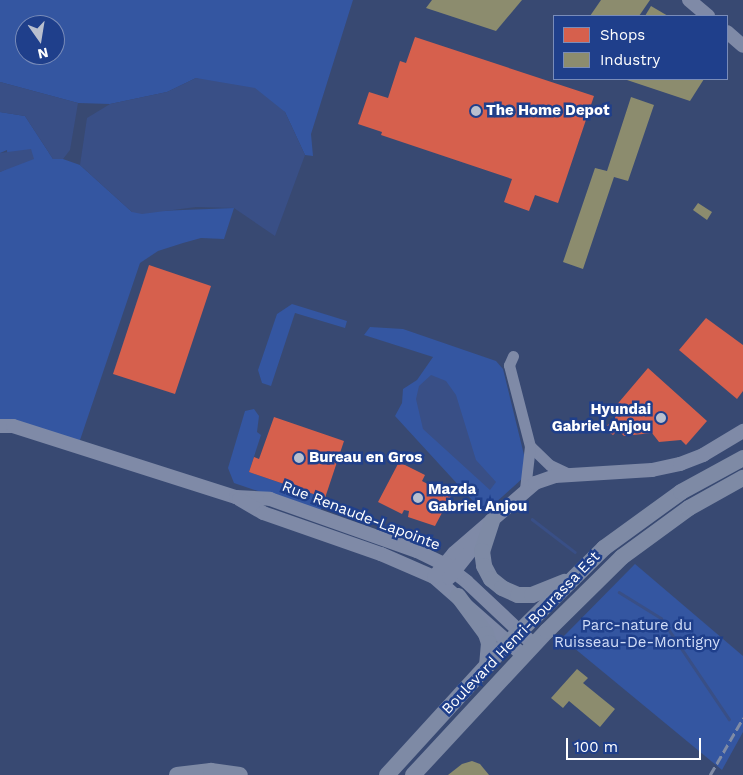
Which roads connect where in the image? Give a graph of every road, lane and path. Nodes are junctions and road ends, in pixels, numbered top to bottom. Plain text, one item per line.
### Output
1 (689, 0) edge
2 (707, 15) edge
3 (728, 33) edge
4 (743, 46) edge
5 (513, 356) dead end
6 (0, 426) edge
7 (743, 431) edge
8 (530, 446) junction
9 (743, 458) edge
10 (569, 474) junction
11 (743, 478) edge
12 (525, 489) junction
13 (236, 497) junction
14 (492, 521) junction
15 (449, 568) junction
16 (573, 577) junction
17 (439, 580) junction
18 (458, 596) junction
19 (515, 637) junction
20 (529, 650) junction
21 (486, 666) junction
22 (177, 775) edge
23 (240, 775) edge
24 (387, 775) edge
25 (413, 775) edge

1 - 2 street
3 - 4 street
5 - 8 street
6 - 13 street, Rue Renaude-Lapointe
7 - 10 street
8 - 10 street
8 - 12 street
9 - 16 main road, Boulevard Henri-Bourassa Est
10 - 12 street
11 - 20 main road, Boulevard Henri-Bourassa Est
12 - 14 street
13 - 15 street, Rue Renaude-Lapointe
13 - 17 street, Rue Renaude-Lapointe
14 - 15 street
14 - 16 main road
15 - 17 street
15 - 19 street, Rue Renaude-Lapointe
16 - 19 main road, Boulevard Henri-Bourassa Est
17 - 18 street, Rue Renaude-Lapointe
18 - 19 street, Rue Renaude-Lapointe
18 - 21 main road
19 - 20 street, Rue Renaude-Lapointe
19 - 21 main road, Boulevard Henri-Bourassa Est
20 - 25 main road, Boulevard Henri-Bourassa Est
21 - 24 main road, Boulevard Henri-Bourassa Est
22 - 23 main road

